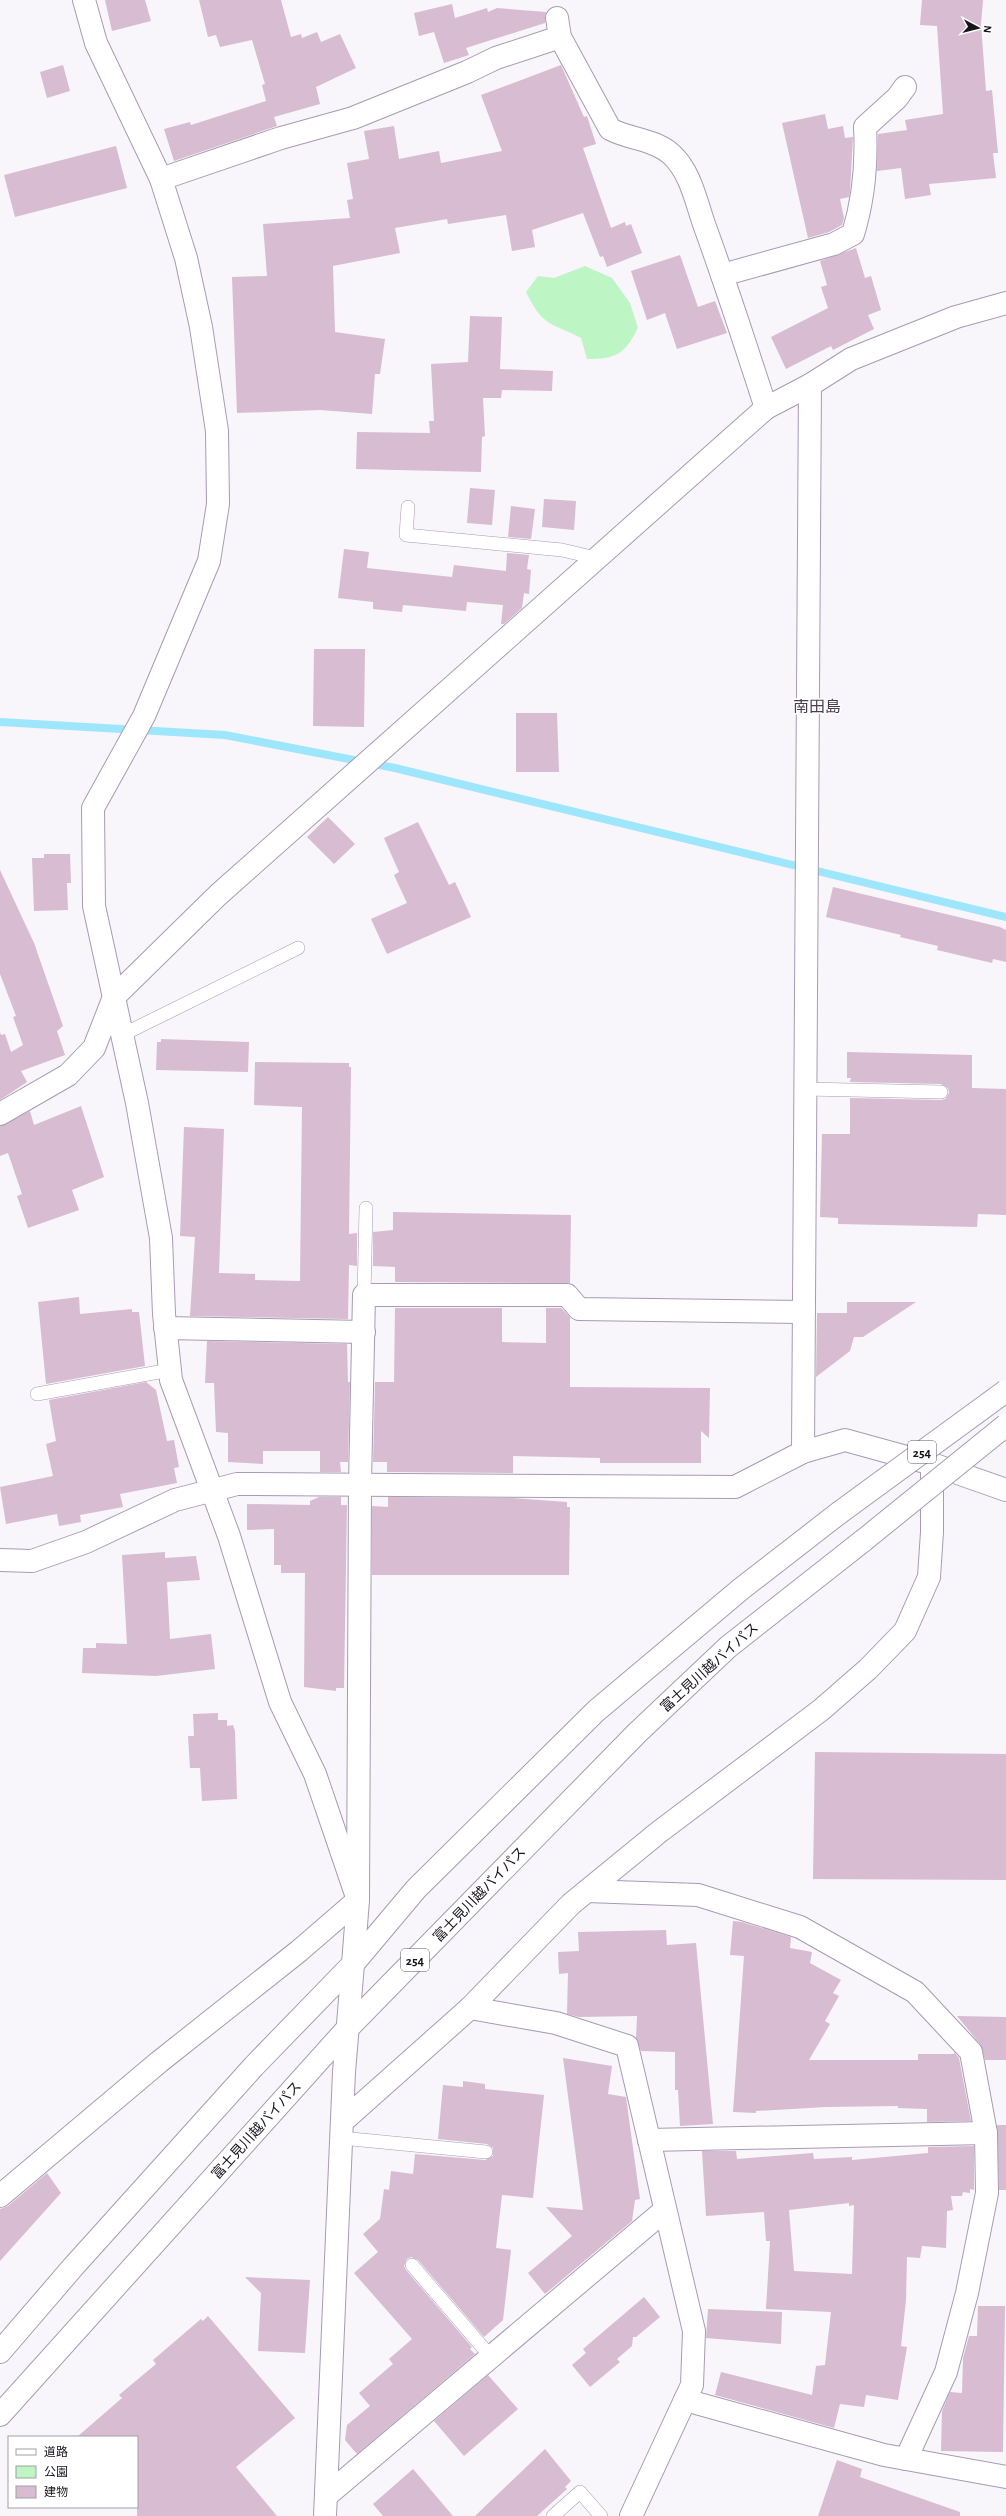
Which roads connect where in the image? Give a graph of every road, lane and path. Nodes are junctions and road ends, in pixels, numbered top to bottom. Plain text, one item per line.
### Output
1 (84, 0) edge
2 (905, 87) dead end
3 (161, 179) junction
4 (722, 275) junction
5 (1006, 303) edge
6 (810, 385) junction
7 (766, 408) junction
8 (408, 507) dead end
9 (596, 558) junction
10 (298, 948) dead end
11 (114, 997) junction
12 (122, 1036) junction
13 (806, 1089) junction
14 (941, 1092) dead end
15 (0, 1114) edge
16 (366, 1208) dead end
17 (364, 1295) junction
18 (804, 1312) junction
19 (166, 1328) junction
20 (364, 1332) junction
21 (170, 1370) junction
22 (1006, 1391) edge
23 (36, 1394) dead end
24 (1006, 1425) edge
25 (803, 1452) junction
26 (932, 1464) junction
27 (360, 1483) junction
28 (211, 1490) junction
29 (1006, 1490) edge
30 (0, 1560) edge
31 (587, 1891) junction
32 (358, 1900) junction
33 (353, 1964) junction
34 (470, 2008) junction
35 (347, 2029) junction
36 (342, 2130) junction
37 (986, 2133) junction
38 (649, 2140) junction
39 (486, 2152) dead end
40 (0, 2196) edge
41 (665, 2210) junction
42 (412, 2265) dead end
43 (0, 2352) edge
44 (491, 2357) junction
45 (685, 2400) junction
46 (0, 2415) edge
47 (906, 2459) junction
48 (1006, 2477) edge
49 (326, 2506) edge
50 (553, 2516) edge
51 (601, 2516) edge
52 (631, 2516) edge

1 - 3 main road
2 - 4 main road
3 - 4 main road
3 - 11 main road
4 - 7 main road
5 - 6 main road
6 - 7 main road
6 - 13 main road
7 - 9 main road
8 - 9 lane
9 - 11 main road
10 - 12 lane
11 - 12 main road
11 - 15 main road
12 - 19 main road
13 - 14 lane
13 - 18 main road
16 - 17 lane
17 - 18 main road
17 - 20 main road
18 - 25 main road
19 - 20 main road
19 - 21 main road
20 - 27 main road
21 - 23 lane
21 - 28 main road
22 - 33 main road, 254, bridge
24 - 35 main road, 富士見川越バイパス / 254, bridge
25 - 26 main road
25 - 27 main road
26 - 29 main road
26 - 31 main road
27 - 28 main road
27 - 32 main road
28 - 30 main road
28 - 32 main road
31 - 34 main road
31 - 37 main road
32 - 33 main road
32 - 40 main road
33 - 35 main road
33 - 43 main road, 254
34 - 36 main road
34 - 38 main road
35 - 36 main road
35 - 46 main road, 富士見川越バイパス / 254
36 - 39 lane
36 - 49 main road
37 - 38 main road
37 - 47 main road
38 - 41 main road
41 - 44 main road
41 - 45 main road
42 - 44 lane
44 - 49 main road
45 - 47 main road
45 - 52 main road
47 - 48 main road
50 - 51 lane

